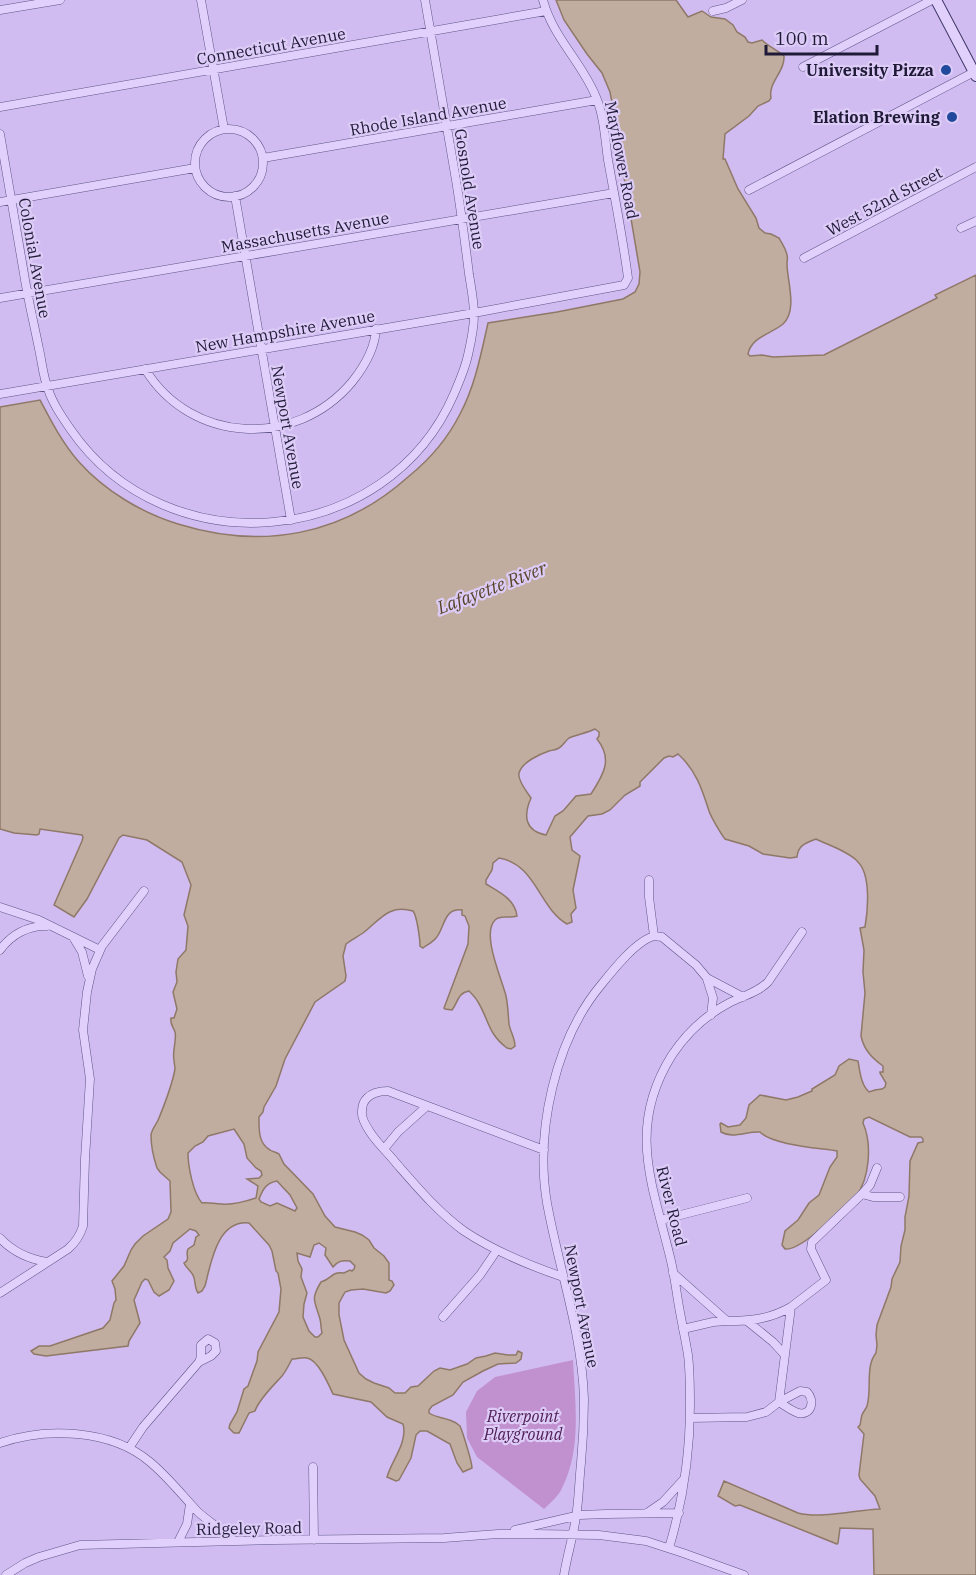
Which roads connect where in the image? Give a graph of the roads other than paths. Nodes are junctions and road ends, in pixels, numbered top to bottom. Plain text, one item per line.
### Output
1 (60, 0) edge
2 (201, 0) edge
3 (424, 0) edge
4 (543, 0) edge
5 (742, 0) edge
6 (934, 0) edge
7 (0, 10) edge
8 (546, 11) junction
9 (713, 12) dead end
10 (430, 32) junction
11 (803, 67) dead end
12 (213, 70) junction
13 (975, 73) edge
14 (597, 100) junction
15 (0, 107) edge
16 (447, 126) junction
17 (225, 129) junction
18 (0, 134) edge
19 (263, 158) junction
20 (976, 167) edge
21 (195, 168) junction
22 (749, 190) dead end
23 (614, 193) junction
24 (235, 196) junction
25 (11, 201) junction
26 (0, 202) edge
27 (463, 219) junction
28 (976, 221) edge
29 (961, 228) dead end
30 (245, 256) junction
31 (804, 258) dead end
32 (28, 294) junction
33 (574, 295) joint
34 (0, 298) edge
35 (474, 313) junction
36 (376, 329) junction
37 (261, 349) junction
38 (145, 369) junction
39 (47, 386) junction
40 (0, 394) edge
41 (274, 428) junction
42 (291, 520) junction
43 (650, 880) dead end
44 (144, 891) dead end
45 (0, 907) edge
46 (52, 926) junction
47 (802, 932) dead end
48 (654, 936) junction
49 (73, 937) junction
50 (0, 950) edge
51 (100, 950) junction
52 (707, 978) junction
53 (89, 981) junction
54 (743, 997) junction
55 (711, 1015) junction
56 (427, 1106) junction
57 (384, 1149) junction
58 (544, 1150) junction
59 (877, 1168) dead end
60 (862, 1194) junction
61 (900, 1197) dead end
62 (747, 1198) dead end
63 (661, 1220) junction
64 (0, 1238) edge
65 (497, 1250) junction
66 (47, 1262) junction
67 (673, 1273) junction
68 (563, 1277) junction
69 (0, 1293) edge
70 (791, 1307) junction
71 (443, 1317) dead end
72 (727, 1321) junction
73 (747, 1321) junction
74 (683, 1329) junction
75 (784, 1354) junction
76 (199, 1362) dead end
77 (690, 1418) junction
78 (0, 1443) edge
79 (129, 1448) junction
80 (313, 1467) dead end
81 (685, 1478) junction
82 (190, 1504) junction
83 (647, 1513) junction
84 (679, 1513) junction
85 (576, 1517) junction
86 (498, 1534) junction
87 (572, 1534) junction
88 (314, 1540) junction
89 (234, 1541) junction
90 (178, 1542) junction
91 (669, 1548) junction
92 (6, 1575) edge
93 (564, 1575) edge
94 (744, 1575) edge

1 - 7 street
2 - 12 street
3 - 10 street, Gosnold Avenue
4 - 8 street, Mayflower Road
5 - 9 street
6 - 11 street
6 - 13 main road
8 - 10 street, Connecticut Avenue
8 - 14 street, Mayflower Road
10 - 12 street, Connecticut Avenue
10 - 16 street, Gosnold Avenue
12 - 15 street, Connecticut Avenue
12 - 17 street
13 - 22 street
14 - 16 street, Rhode Island Avenue
14 - 23 street, Mayflower Road
16 - 19 street, Rhode Island Avenue
16 - 27 street, Gosnold Avenue
17 - 19 street
17 - 21 street
18 - 25 street, Colonial Avenue
19 - 24 street
20 - 31 street, West 52nd Street
21 - 24 street
21 - 25 street
23 - 27 street, Massachusetts Avenue
23 - 33 street, Mayflower Road
24 - 30 street, Newport Avenue
25 - 26 street
25 - 32 street, Colonial Avenue
27 - 30 street, Massachusetts Avenue
27 - 35 street, Gosnold Avenue
28 - 29 street
30 - 32 street, Massachusetts Avenue
30 - 37 street, Newport Avenue
32 - 34 street, Massachusetts Avenue
32 - 39 street, Colonial Avenue
33 - 35 street, New Hampshire Avenue
35 - 36 street, New Hampshire Avenue
35 - 42 street
36 - 37 street, New Hampshire Avenue
36 - 41 street
37 - 38 street, New Hampshire Avenue
37 - 41 street, Newport Avenue
38 - 39 street, New Hampshire Avenue
38 - 41 street
39 - 40 street, New Hampshire Avenue
39 - 42 street
41 - 42 street, Newport Avenue
43 - 48 street
44 - 51 street
45 - 46 street
46 - 49 street
46 - 50 street
47 - 54 street, River Road
48 - 52 street
48 - 58 street, Newport Avenue
49 - 51 street
49 - 53 street
51 - 53 street
52 - 54 street
52 - 55 street
53 - 66 street
54 - 55 street, River Road
55 - 63 street, River Road
56 - 57 street
56 - 57 street
56 - 58 street
57 - 65 street
58 - 68 street, Newport Avenue
59 - 60 street
60 - 61 street
60 - 70 street
62 - 63 street
63 - 67 street, River Road
64 - 66 street
65 - 68 street
65 - 71 street
66 - 69 street
67 - 72 street
67 - 74 street, River Road
68 - 85 street, Newport Avenue
70 - 73 street
70 - 75 street
72 - 73 street
72 - 74 street
73 - 75 street
74 - 77 street, River Road
75 - 77 street
76 - 79 street
77 - 81 street, River Road
78 - 79 street
79 - 82 street
80 - 88 street
81 - 83 street
81 - 84 street, River Road
82 - 89 street
82 - 90 street
83 - 84 street, Ridgeley Road
83 - 85 street, Ridgeley Road
84 - 91 street, River Road
85 - 86 street, Ridgeley Road
85 - 87 street, Newport Avenue
86 - 87 street, Ridgeley Road
86 - 88 street, Ridgeley Road
87 - 91 street, Ridgeley Road
87 - 93 street, Newport Avenue
88 - 89 street, Ridgeley Road
89 - 90 street, Ridgeley Road
90 - 92 street, Ridgeley Road
91 - 94 street, Ridgeley Road

